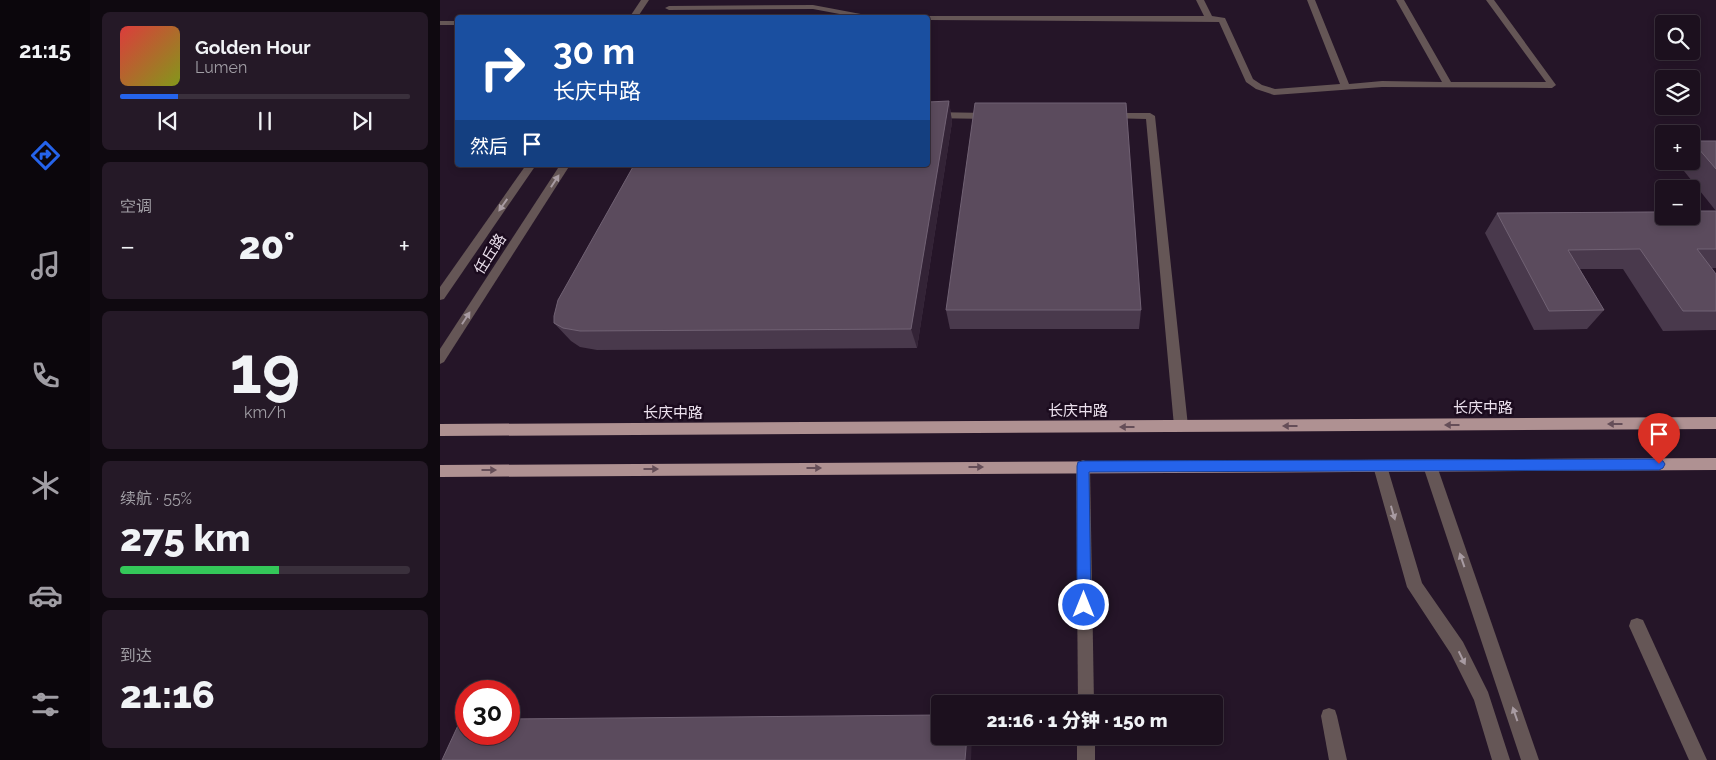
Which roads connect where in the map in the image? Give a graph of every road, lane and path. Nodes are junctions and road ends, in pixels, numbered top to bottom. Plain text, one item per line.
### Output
1 (645, 0) edge
2 (674, 0) edge
3 (1200, 0) edge
4 (1311, 0) edge
5 (1400, 0) edge
6 (1490, 0) edge
7 (669, 8) junction
8 (635, 15) edge
9 (665, 15) edge
10 (860, 15) edge
11 (930, 18) edge
12 (1209, 18) junction
13 (440, 23) edge
14 (455, 23) edge
15 (1447, 83) junction
16 (1346, 88) junction
17 (930, 115) edge
18 (1005, 116) edge
19 (1101, 116) edge
20 (529, 167) edge
21 (564, 167) edge
22 (440, 296) edge
23 (440, 358) edge
24 (1716, 423) edge
25 (1181, 426) junction
26 (440, 430) edge
27 (1716, 464) edge
28 (1083, 466) junction
29 (1380, 466) junction
30 (1430, 466) junction
31 (440, 471) edge
32 (1637, 626) dead end
33 (1086, 695) edge
34 (1329, 716) dead end
35 (1086, 745) edge
36 (1086, 760) edge
37 (1338, 760) edge
38 (1501, 760) edge
39 (1530, 760) edge
40 (1698, 760) edge

1 - 8 street
2 - 7 street
3 - 12 street
4 - 16 street
5 - 15 street
6 - 15 street
7 - 9 street
7 - 10 street
11 - 12 street
12 - 16 street
13 - 14 street
15 - 16 street
17 - 18 street
19 - 25 street
20 -> 22 street, 任丘路
23 -> 21 street, 任丘路
24 -> 25 main road, 长庆中路
25 -> 26 main road, 长庆中路
27 - 30 main road
28 - 29 main road
31 -> 28 main road
28 - 33 street
29 - 30 main road
29 -> 38 street
39 -> 30 street
32 - 40 street
34 - 37 street
35 - 36 street

